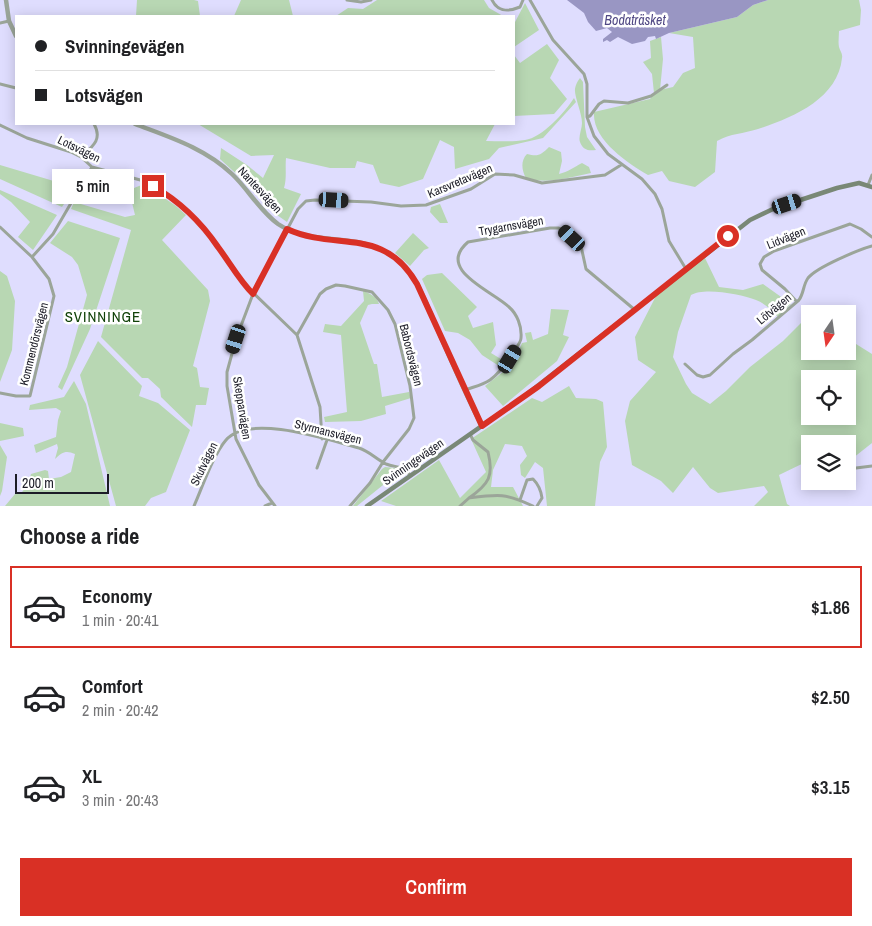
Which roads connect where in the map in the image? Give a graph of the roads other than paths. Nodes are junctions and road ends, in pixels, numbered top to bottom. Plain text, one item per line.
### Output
1 (6, 0) edge
2 (347, 0) edge
3 (371, 0) edge
4 (492, 0) edge
5 (523, 0) edge
6 (530, 0) edge
7 (9, 21) junction
8 (0, 24) edge
9 (15, 34) edge
10 (0, 84) edge
11 (667, 85) dead end
12 (15, 88) edge
13 (587, 116) junction
14 (0, 125) edge
15 (94, 125) edge
16 (138, 125) edge
17 (81, 157) junction
18 (621, 165) junction
19 (92, 167) junction
20 (872, 175) edge
21 (870, 186) edge
22 (0, 227) edge
23 (287, 229) junction
24 (872, 237) edge
25 (872, 246) edge
26 (32, 257) junction
27 (686, 269) junction
28 (253, 294) junction
29 (797, 302) junction
30 (635, 310) junction
31 (298, 335) junction
32 (686, 364) dead end
33 (465, 390) junction
34 (0, 393) edge
35 (482, 426) junction
36 (234, 434) junction
37 (470, 434) junction
38 (322, 439) junction
39 (328, 440) junction
40 (383, 462) junction
41 (872, 466) edge
42 (317, 468) dead end
43 (856, 469) edge
44 (410, 475) junction
45 (469, 498) junction
46 (520, 500) junction
47 (274, 504) edge
48 (194, 506) edge
49 (265, 506) edge
50 (350, 506) edge
51 (367, 506) edge
52 (460, 506) edge
53 (532, 506) edge
54 (537, 506) edge

1 - 7 street
2 - 3 street
4 - 5 street
6 - 13 street
7 - 8 street
7 - 9 street
10 - 12 street
11 - 13 street
13 - 18 street
14 - 17 street, Lotsvägen
15 - 17 street
16 - 23 street, Nantesvägen
17 - 19 street, Lotsvägen
18 - 23 street, Karsvretavägen
18 - 27 street
19 - 26 street
19 - 28 street, Lotsvägen
20 - 21 street
21 - 27 main road, Svinningevägen
22 - 26 street, Kommendörsvägen
23 - 28 street, Skepparvägen
23 - 33 street, Nantesvägen
24 - 29 street, Lidvägen
25 - 29 street, Lötvägen
26 - 34 street, Kommendörsvägen
27 - 30 main road, Svinningevägen
28 - 31 street, Lotsvägen
28 - 36 street, Skepparvägen
29 - 32 street, Lötvägen
30 - 33 street, Trygarnsvägen
30 - 35 main road, Svinningevägen
31 - 38 street
31 - 40 street, Babordsvägen
33 - 35 street, Nantesvägen
35 - 37 main road, Svinningevägen
36 - 38 street, Styrmansvägen
36 - 47 street, Skepparvägen
36 - 48 street, Skutvägen
37 - 44 main road, Svinningevägen
37 - 45 street
38 - 39 street, Styrmansvägen
39 - 40 street, Styrmansvägen
39 - 42 street
40 - 44 street, Styrmansvägen
40 - 50 street, Babordsvägen
41 - 43 street
44 - 51 main road, Svinningevägen
45 - 46 street
45 - 52 street
46 - 53 street
46 - 54 street
47 - 49 street, Skepparvägen

